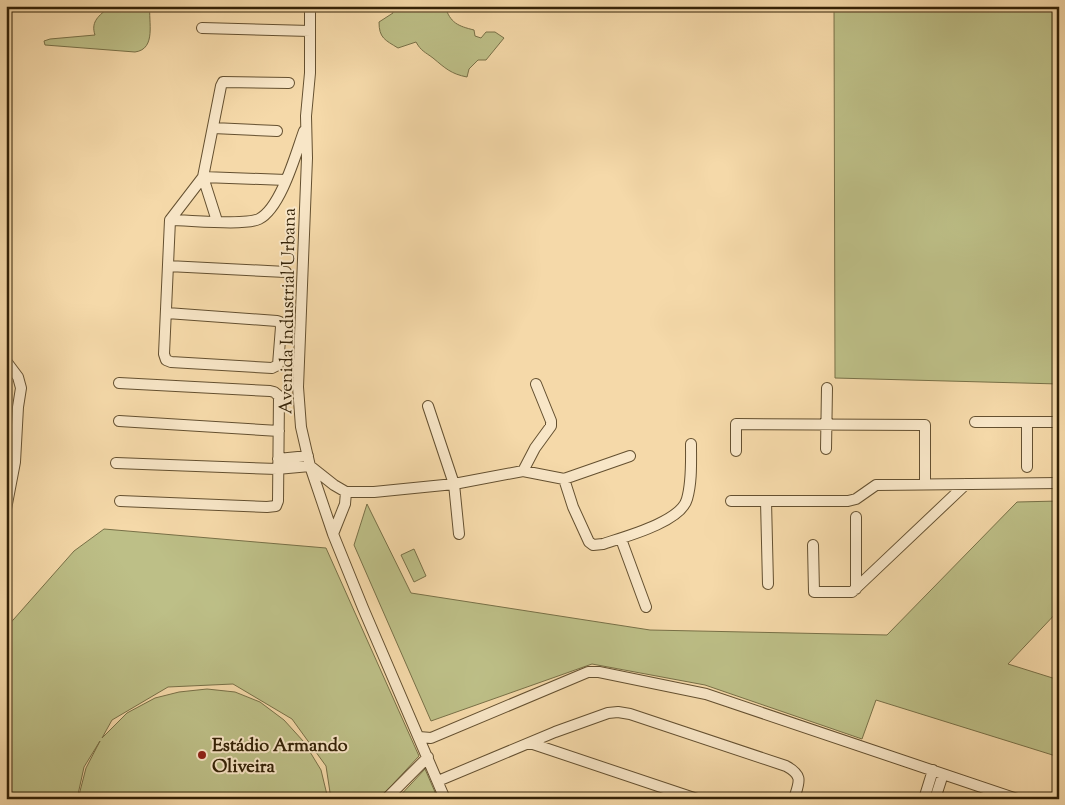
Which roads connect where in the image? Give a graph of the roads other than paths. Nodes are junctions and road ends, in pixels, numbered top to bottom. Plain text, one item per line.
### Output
1 (310, 6) edge
2 (202, 28) dead end
3 (310, 31) junction
4 (289, 82) dead end
5 (306, 125) junction
6 (213, 128) junction
7 (277, 131) dead end
8 (307, 152) junction
9 (295, 155) junction
10 (203, 177) junction
11 (286, 180) junction
12 (170, 220) junction
13 (217, 221) junction
14 (168, 266) junction
15 (286, 272) dead end
16 (167, 313) junction
17 (6, 361) edge
18 (119, 382) dead end
19 (536, 384) dead end
20 (827, 388) dead end
21 (428, 406) dead end
22 (119, 421) dead end
23 (974, 422) dead end
24 (1027, 422) junction
25 (1059, 422) edge
26 (827, 425) junction
27 (279, 431) junction
28 (692, 444) dead end
29 (826, 449) dead end
30 (736, 451) dead end
31 (630, 456) dead end
32 (309, 461) junction
33 (116, 463) dead end
34 (278, 464) junction
35 (1027, 467) dead end
36 (523, 472) junction
37 (564, 479) junction
38 (1059, 483) edge
39 (454, 484) junction
40 (926, 484) junction
41 (966, 484) junction
42 (334, 486) junction
43 (346, 492) junction
44 (320, 496) junction
45 (120, 501) dead end
46 (731, 501) dead end
47 (766, 501) junction
48 (343, 507) junction
49 (323, 508) junction
50 (6, 509) edge
51 (856, 517) dead end
52 (333, 534) junction
53 (460, 534) dead end
54 (621, 539) junction
55 (813, 545) dead end
56 (768, 584) dead end
57 (856, 589) junction
58 (646, 607) dead end
59 (555, 732) junction
60 (419, 736) junction
61 (432, 738) junction
62 (530, 743) junction
63 (555, 751) junction
64 (427, 754) junction
65 (938, 772) junction
66 (438, 781) junction
67 (386, 799) edge
68 (445, 799) edge
69 (697, 799) edge
70 (794, 799) edge
71 (924, 799) edge
72 (935, 799) edge
73 (1017, 799) edge

1 - 3 street, Avenida Industrial Urbana
2 - 3 street
3 - 5 street, Avenida Industrial Urbana
4 - 6 street
5 - 8 street, Avenida Industrial Urbana
5 - 9 street
6 - 7 street
6 - 10 street
8 - 9 street
8 - 32 street, Avenida Industrial Urbana
9 - 11 street
10 - 11 street
10 - 12 street
10 - 13 street
11 - 13 street
12 - 13 street
12 - 14 street
14 - 15 street
14 - 16 street
16 - 16 street
17 - 50 street
18 - 27 street
19 - 36 street
20 - 26 street
21 - 39 street
22 - 27 street
23 - 24 street
24 - 25 street
24 - 35 street
26 - 29 street
26 - 30 street
26 - 40 street
27 - 34 street
28 - 54 street
31 - 37 street
32 - 34 street
32 - 42 street
32 - 44 street, Avenida Industrial Urbana
33 - 34 street
34 - 45 street
36 - 37 street
36 - 39 street
37 - 54 street
38 - 41 street
39 - 43 street
39 - 53 street
40 - 41 street
40 - 47 street
41 - 57 street
42 - 43 street
42 - 44 street
43 - 48 street
44 - 49 street, Avenida Industrial Urbana
46 - 47 street
47 - 56 street
48 - 49 street
48 - 52 street
49 - 52 street, Avenida Industrial Urbana
51 - 57 street
52 - 60 street, Avenida Industrial Urbana
54 - 58 street
55 - 57 street
59 - 62 street
59 - 63 street
59 - 70 street
60 - 61 street
60 - 64 street, Avenida Industrial Urbana
61 - 64 street
61 - 65 street
62 - 63 street
62 - 66 street
63 - 69 street
64 - 66 street, Avenida Industrial Urbana
64 - 67 street
65 - 71 street
65 - 72 street
65 - 73 street
66 - 68 street, Avenida Industrial Urbana

